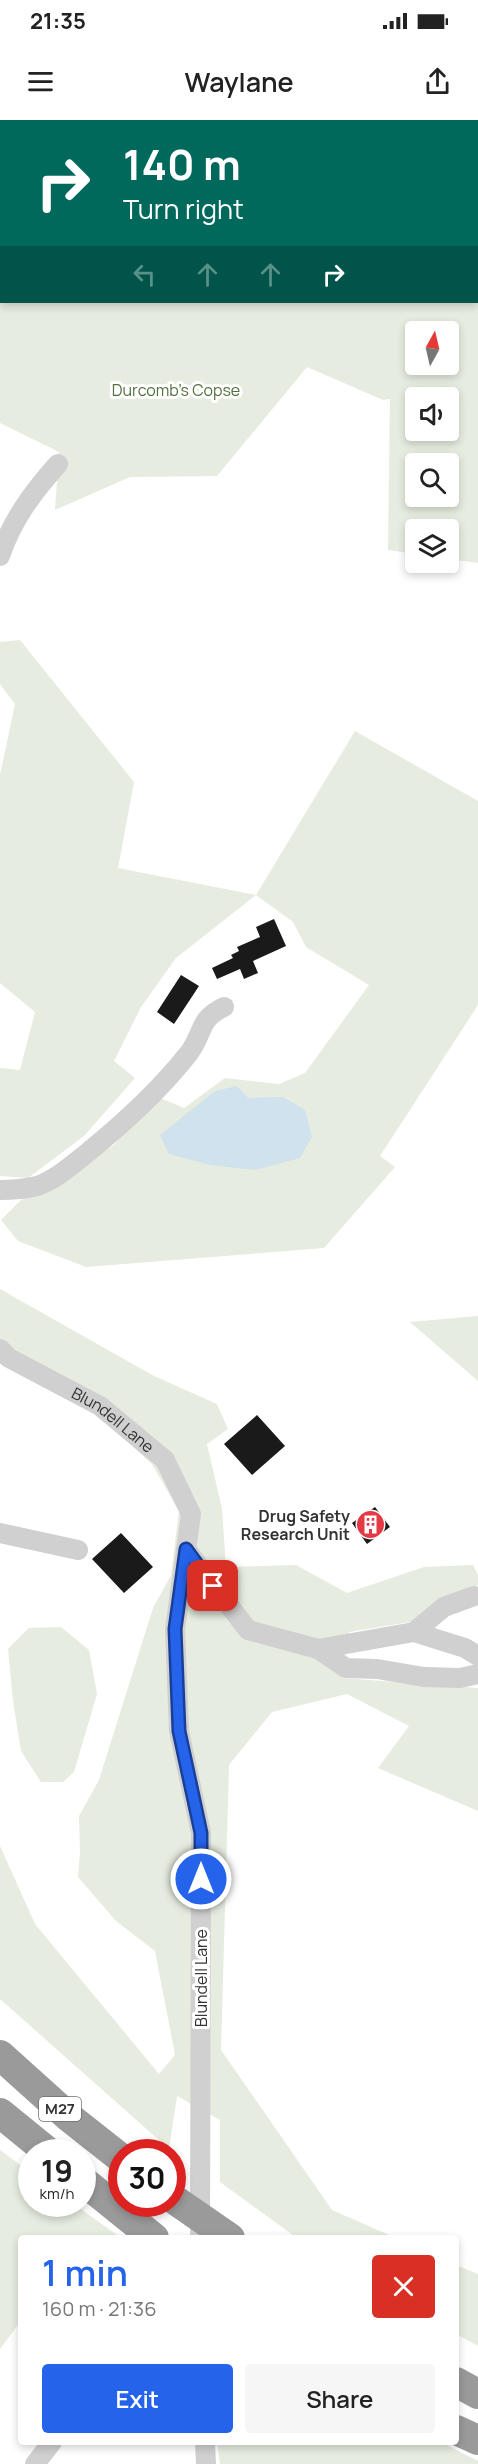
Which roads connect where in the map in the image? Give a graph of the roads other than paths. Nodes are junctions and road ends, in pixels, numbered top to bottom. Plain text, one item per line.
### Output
1 (58, 464) dead end
2 (0, 556) edge
3 (224, 1007) dead end
4 (0, 1190) edge
5 (0, 1349) edge
6 (0, 1533) edge
7 (186, 1549) junction
8 (78, 1550) dead end
9 (474, 1596) dead end
10 (414, 1632) junction
11 (318, 1649) junction
12 (478, 1656) edge
13 (478, 1674) edge
14 (0, 2055) edge
15 (0, 2113) edge
16 (32, 2139) edge
17 (108, 2148) edge
18 (96, 2191) edge
19 (186, 2208) edge
20 (150, 2235) edge
21 (200, 2235) edge
22 (226, 2235) edge
23 (459, 2384) edge
24 (478, 2394) edge
25 (459, 2431) edge
26 (478, 2440) edge
27 (50, 2445) edge
28 (205, 2445) edge
29 (35, 2464) edge
30 (206, 2464) edge

1 - 2 street
3 - 4 street
5 - 7 street, Blundell Lane
6 - 8 street
7 - 11 street
7 - 21 street, Blundell Lane
9 - 10 street
10 - 11 street
10 - 12 street
11 - 13 street
14 - 17 highway, M27
15 - 16 highway, M27
18 - 20 highway
19 - 22 highway
23 - 24 highway
25 - 26 highway
27 - 29 street
28 - 30 street

